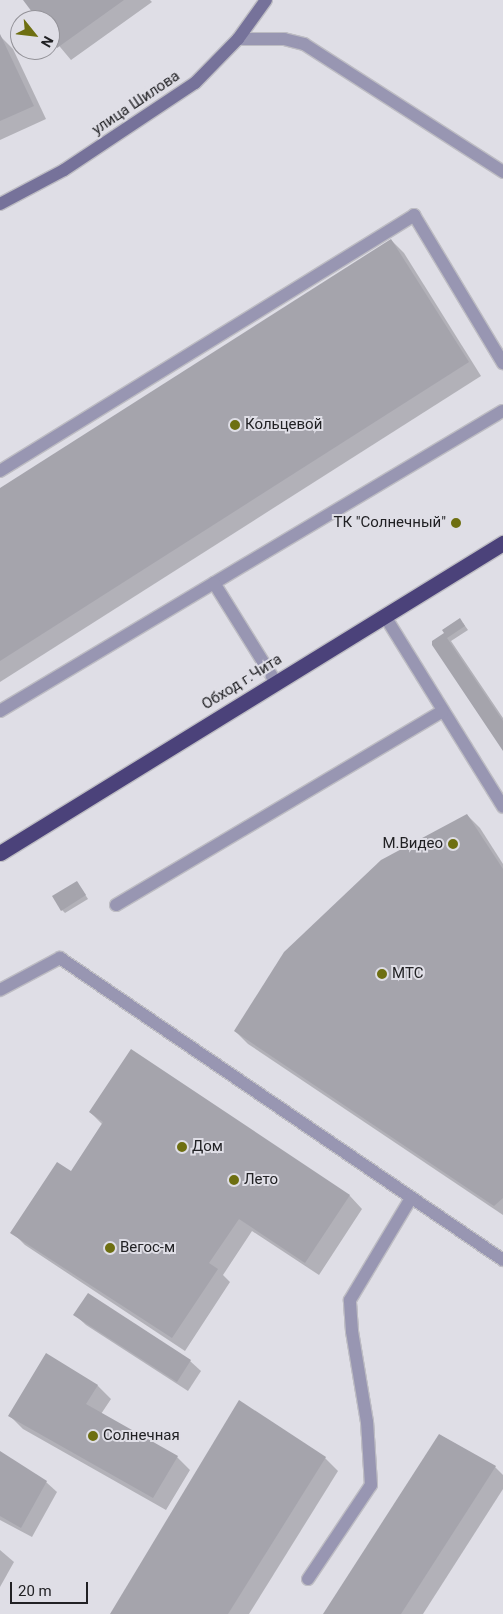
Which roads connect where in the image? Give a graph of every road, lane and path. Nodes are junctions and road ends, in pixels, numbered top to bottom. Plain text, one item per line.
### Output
1 (266, 0) edge
2 (238, 39) junction
3 (503, 172) edge
4 (0, 204) edge
5 (503, 363) edge
6 (503, 411) edge
7 (0, 471) edge
8 (503, 543) edge
9 (214, 583) junction
10 (386, 618) junction
11 (275, 681) junction
12 (0, 711) edge
13 (444, 711) junction
14 (503, 807) edge
15 (0, 853) edge
16 (116, 905) dead end
17 (0, 990) edge
18 (411, 1198) junction
19 (503, 1260) edge
20 (308, 1579) dead end

1 - 2 main road, улица Шилова
2 - 3 street
2 - 4 main road, улица Шилова
5 - 7 street
6 - 9 street
8 - 10 highway, Обход г.Чита
9 - 11 street
9 - 12 street
10 - 11 highway, Обход г.Чита
10 - 13 street
11 - 15 highway, Обход г.Чита
13 - 14 street
13 - 16 street
17 - 18 street
18 - 19 street
18 - 20 street

